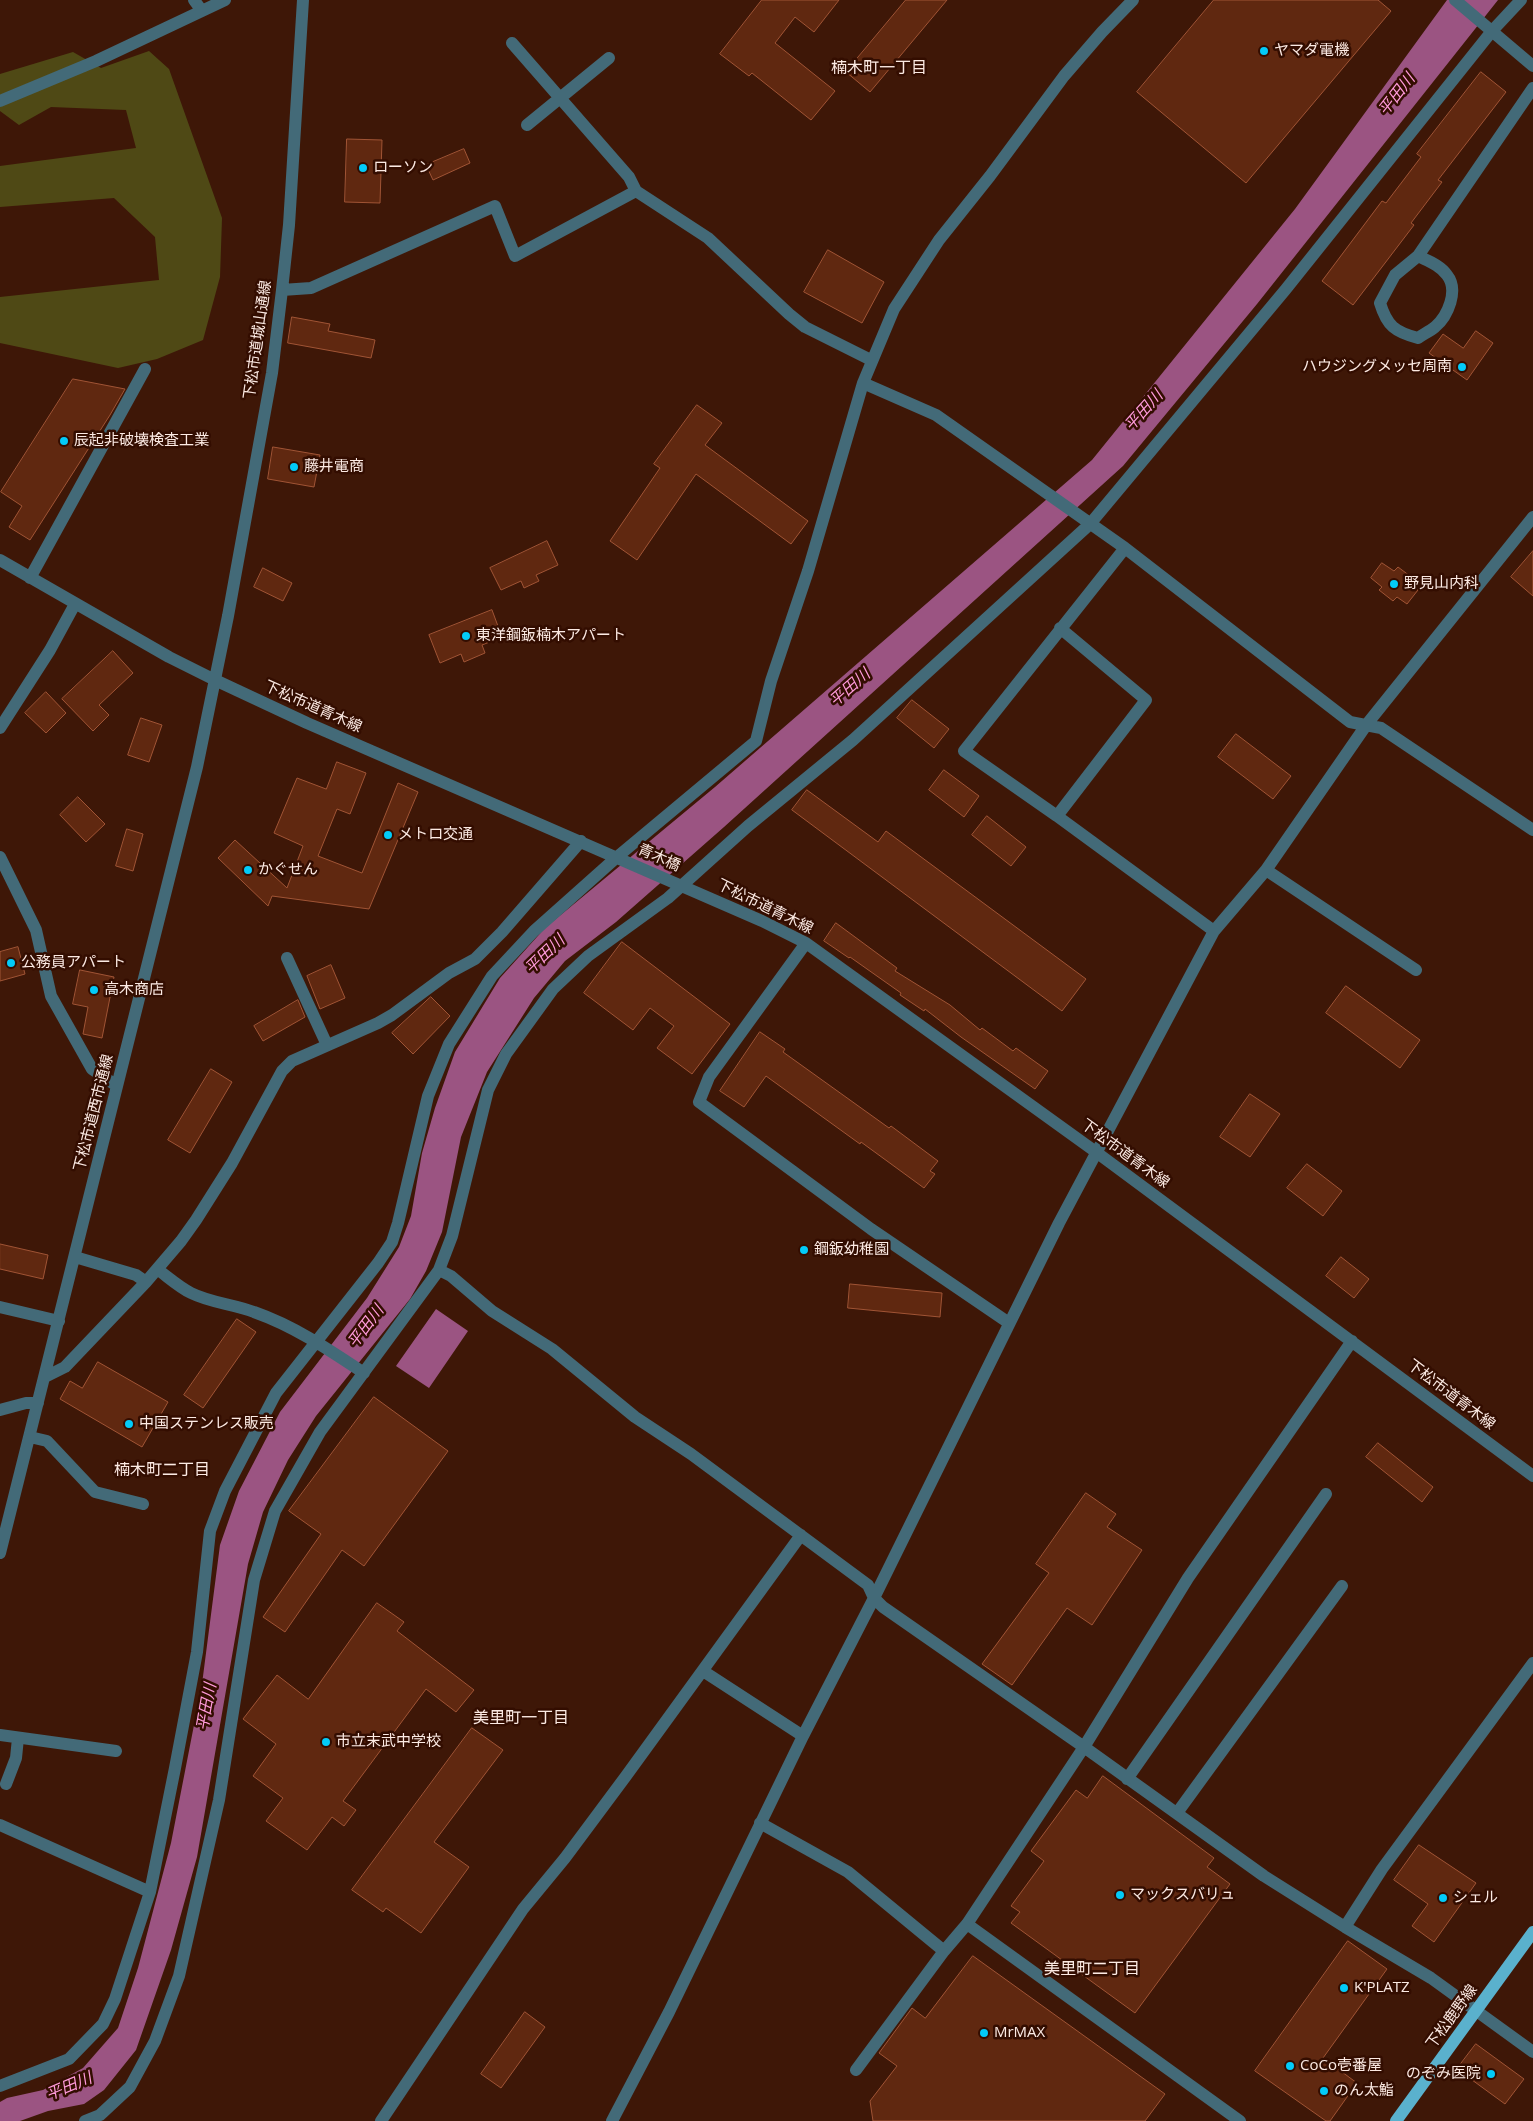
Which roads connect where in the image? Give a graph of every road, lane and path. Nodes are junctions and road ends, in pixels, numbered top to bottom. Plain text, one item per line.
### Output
1 (194, 0) edge
2 (225, 0) edge
3 (303, 0) edge
4 (1134, 0) edge
5 (1455, 0) edge
6 (1521, 0) edge
7 (202, 11) junction
8 (1487, 28) junction
9 (512, 43) dead end
10 (609, 58) dead end
11 (1533, 66) edge
12 (1533, 88) edge
13 (559, 98) junction
14 (0, 101) edge
15 (527, 125) dead end
16 (636, 191) junction
17 (1418, 256) junction
18 (282, 290) junction
19 (871, 360) junction
20 (145, 369) dead end
21 (863, 383) junction
22 (1533, 517) edge
23 (1087, 522) junction
24 (1125, 548) junction
25 (0, 560) edge
26 (30, 578) junction
27 (74, 604) junction
28 (1060, 628) junction
29 (215, 680) junction
30 (1367, 724) junction
31 (0, 728) edge
32 (1057, 816) junction
33 (1533, 830) edge
34 (581, 841) junction
35 (0, 857) edge
36 (620, 859) junction
37 (1266, 870) junction
38 (678, 884) junction
39 (1214, 931) junction
40 (806, 943) junction
41 (287, 958) dead end
42 (1416, 970) dead end
43 (327, 1045) junction
44 (117, 1086) junction
45 (1096, 1152) junction
46 (75, 1257) junction
47 (157, 1268) junction
48 (439, 1270) junction
49 (146, 1282) junction
50 (0, 1307) edge
51 (59, 1320) junction
52 (1009, 1323) junction
53 (1352, 1341) junction
54 (321, 1344) junction
55 (360, 1371) junction
56 (45, 1377) junction
57 (38, 1403) junction
58 (0, 1410) edge
59 (30, 1437) junction
60 (1533, 1476) edge
61 (1326, 1494) dead end
62 (143, 1504) dead end
63 (801, 1535) junction
64 (0, 1553) edge
65 (1342, 1586) dead end
66 (874, 1598) junction
67 (1533, 1663) edge
68 (703, 1671) junction
69 (0, 1736) edge
70 (803, 1736) junction
71 (18, 1738) junction
72 (1084, 1747) junction
73 (116, 1751) dead end
74 (1127, 1779) junction
75 (6, 1784) dead end
76 (1177, 1813) junction
77 (760, 1823) junction
78 (0, 1825) edge
79 (150, 1892) junction
80 (967, 1924) junction
81 (1345, 1927) junction
82 (1533, 1932) edge
83 (944, 1951) junction
84 (1477, 2011) junction
85 (1533, 2052) edge
86 (856, 2070) dead end
87 (0, 2086) edge
88 (85, 2121) edge
89 (381, 2121) edge
90 (612, 2121) edge
91 (1240, 2121) edge
92 (1396, 2121) edge

1 - 7 street
2 - 7 street
3 - 18 street, 下松市道城山通線
4 - 19 street
5 - 8 street
6 - 8 street
7 - 14 street
8 - 11 street
8 - 23 street
9 - 13 street
10 - 13 street
12 - 17 street
13 - 15 street
13 - 16 street
16 - 18 street
16 - 19 street
17 - 17 street
18 - 29 street, 下松市道城山通線
19 - 21 street
20 - 26 street
21 - 23 street
21 - 36 street
22 - 30 street
23 - 24 street
23 - 38 street
24 - 28 street
24 - 30 street
25 - 26 street, 下松市道青木線
26 - 27 street, 下松市道青木線
27 - 29 street, 下松市道青木線
27 - 31 street
28 - 32 street
28 - 32 street
29 - 34 street, 下松市道青木線
29 - 44 street, 下松市道西市通線
30 - 33 street
30 - 37 street
32 - 39 street
34 - 36 street, 下松市道青木線
34 - 43 street
35 - 44 street
36 - 38 street, 青木橋
36 - 54 street
37 - 39 street
37 - 42 street
38 - 40 street, 下松市道青木線
38 - 48 street
39 - 45 street
40 - 45 street, 下松市道青木線
40 - 52 street
41 - 43 street
43 - 47 street
44 - 46 street, 下松市道西市通線
45 - 52 street
45 - 53 street, 下松市道青木線
46 - 49 street
46 - 51 street, 下松市道西市通線
47 - 49 street
47 - 54 street
48 - 55 street
48 - 63 street
49 - 56 street
50 - 51 street
51 - 56 street, 下松市道西市通線
52 - 66 street
53 - 60 street, 下松市道青木線
53 - 72 street
54 - 55 street
54 - 79 street
55 - 88 street
56 - 57 street, 下松市道西市通線
57 - 58 street
57 - 59 street, 下松市道西市通線
59 - 62 street
59 - 64 street, 下松市道西市通線
61 - 74 street
63 - 66 street
63 - 68 street
65 - 76 street
66 - 70 street
66 - 72 street
67 - 81 street
68 - 70 street
68 - 89 street
69 - 71 street
70 - 77 street
71 - 73 street
71 - 75 street
72 - 74 street
72 - 80 street
74 - 76 street
76 - 81 street
77 - 83 street
77 - 90 street
78 - 79 street
79 - 87 street
80 - 83 street
80 - 91 street
81 - 84 street
82 - 84 main road, 下松鹿野線
83 - 86 street
84 - 85 street
84 - 92 main road, 下松鹿野線

